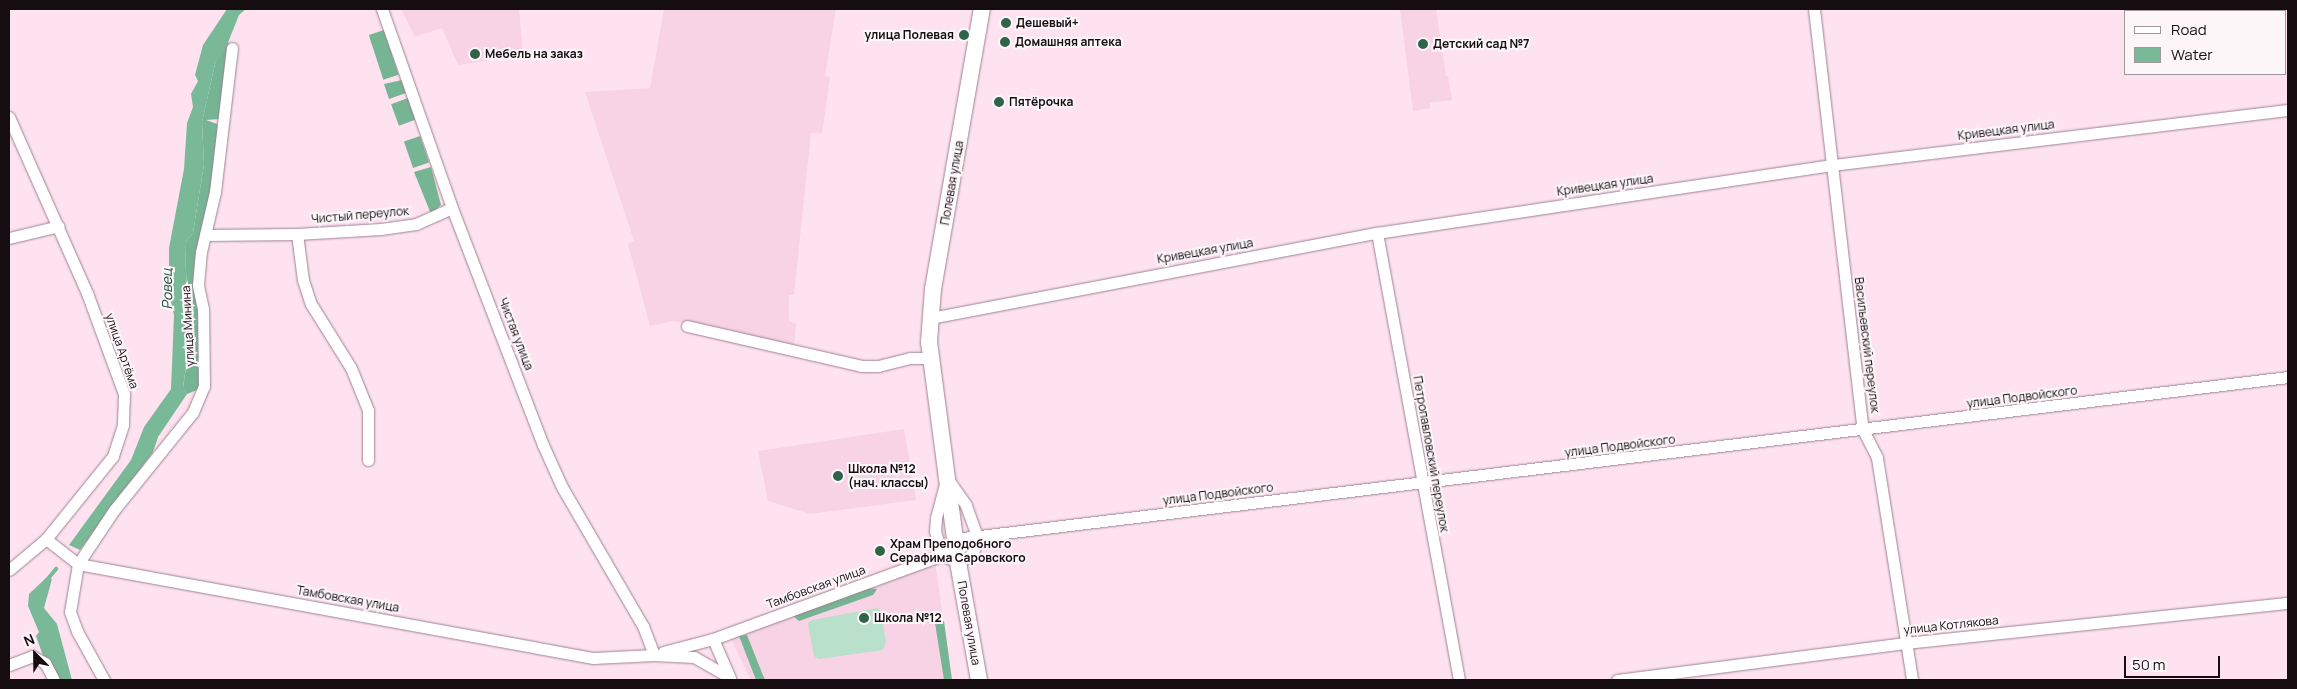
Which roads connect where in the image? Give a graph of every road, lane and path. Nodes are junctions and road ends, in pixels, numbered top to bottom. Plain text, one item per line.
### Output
1 (382, 9) edge
2 (982, 9) edge
3 (1814, 9) edge
4 (232, 48) dead end
5 (2288, 110) edge
6 (9, 117) edge
7 (1833, 165) junction
8 (452, 208) junction
9 (59, 226) junction
10 (1377, 233) junction
11 (297, 234) junction
12 (205, 235) junction
13 (9, 238) edge
14 (930, 318) junction
15 (687, 326) dead end
16 (929, 358) junction
17 (2288, 377) edge
18 (1863, 430) junction
19 (368, 460) dead end
20 (946, 475) junction
21 (1422, 484) junction
22 (977, 536) junction
23 (46, 539) junction
24 (953, 551) junction
25 (78, 564) junction
26 (9, 570) edge
27 (2288, 603) edge
28 (713, 639) junction
29 (1906, 643) junction
30 (654, 655) junction
31 (9, 665) edge
32 (730, 679) edge
33 (54, 680) edge
34 (104, 680) edge
35 (979, 680) edge
36 (1459, 680) edge
37 (1617, 680) edge
38 (1912, 680) edge

1 - 8 street, Чистая улица
2 - 14 street, Полевая улица
3 - 7 street, Васильевский переулок
4 - 12 street, улица Минина
5 - 7 street, Кривецкая улица
6 - 9 street, улица Артёма
7 - 10 street, Кривецкая улица
7 - 18 street, Васильевский переулок
8 - 11 street, Чистый переулок
8 - 30 street, Чистая улица
9 - 13 street
9 - 23 street, улица Артёма
10 - 14 street, Кривецкая улица
10 - 21 street, Петропавловский переулок
11 - 12 street, Чистый переулок
11 - 19 street, Чистый переулок
12 - 25 street, улица Минина
14 - 16 street, Полевая улица
15 - 16 street
16 - 20 street, Полевая улица
17 - 18 street, улица Подвойского
18 - 21 street, улица Подвойского
18 - 29 street, Васильевский переулок
20 - 22 street
20 - 24 street, Полевая улица
21 - 22 street, улица Подвойского
21 - 36 street, Петропавловский переулок
22 - 24 street, улица Подвойского
22 - 24 street
23 - 25 street, Тамбовская улица
23 - 26 street, улица Артёма
24 - 28 street, Тамбовская улица
24 - 35 street, Полевая улица
25 - 30 street, Тамбовская улица
25 - 34 street
27 - 29 street, улица Котлякова
28 - 30 street, Тамбовская улица
28 - 32 street, Тамбовская улица
29 - 37 street, улица Котлякова
29 - 38 street, Васильевский переулок
30 - 32 street, Тамбовская улица
31 - 33 street

